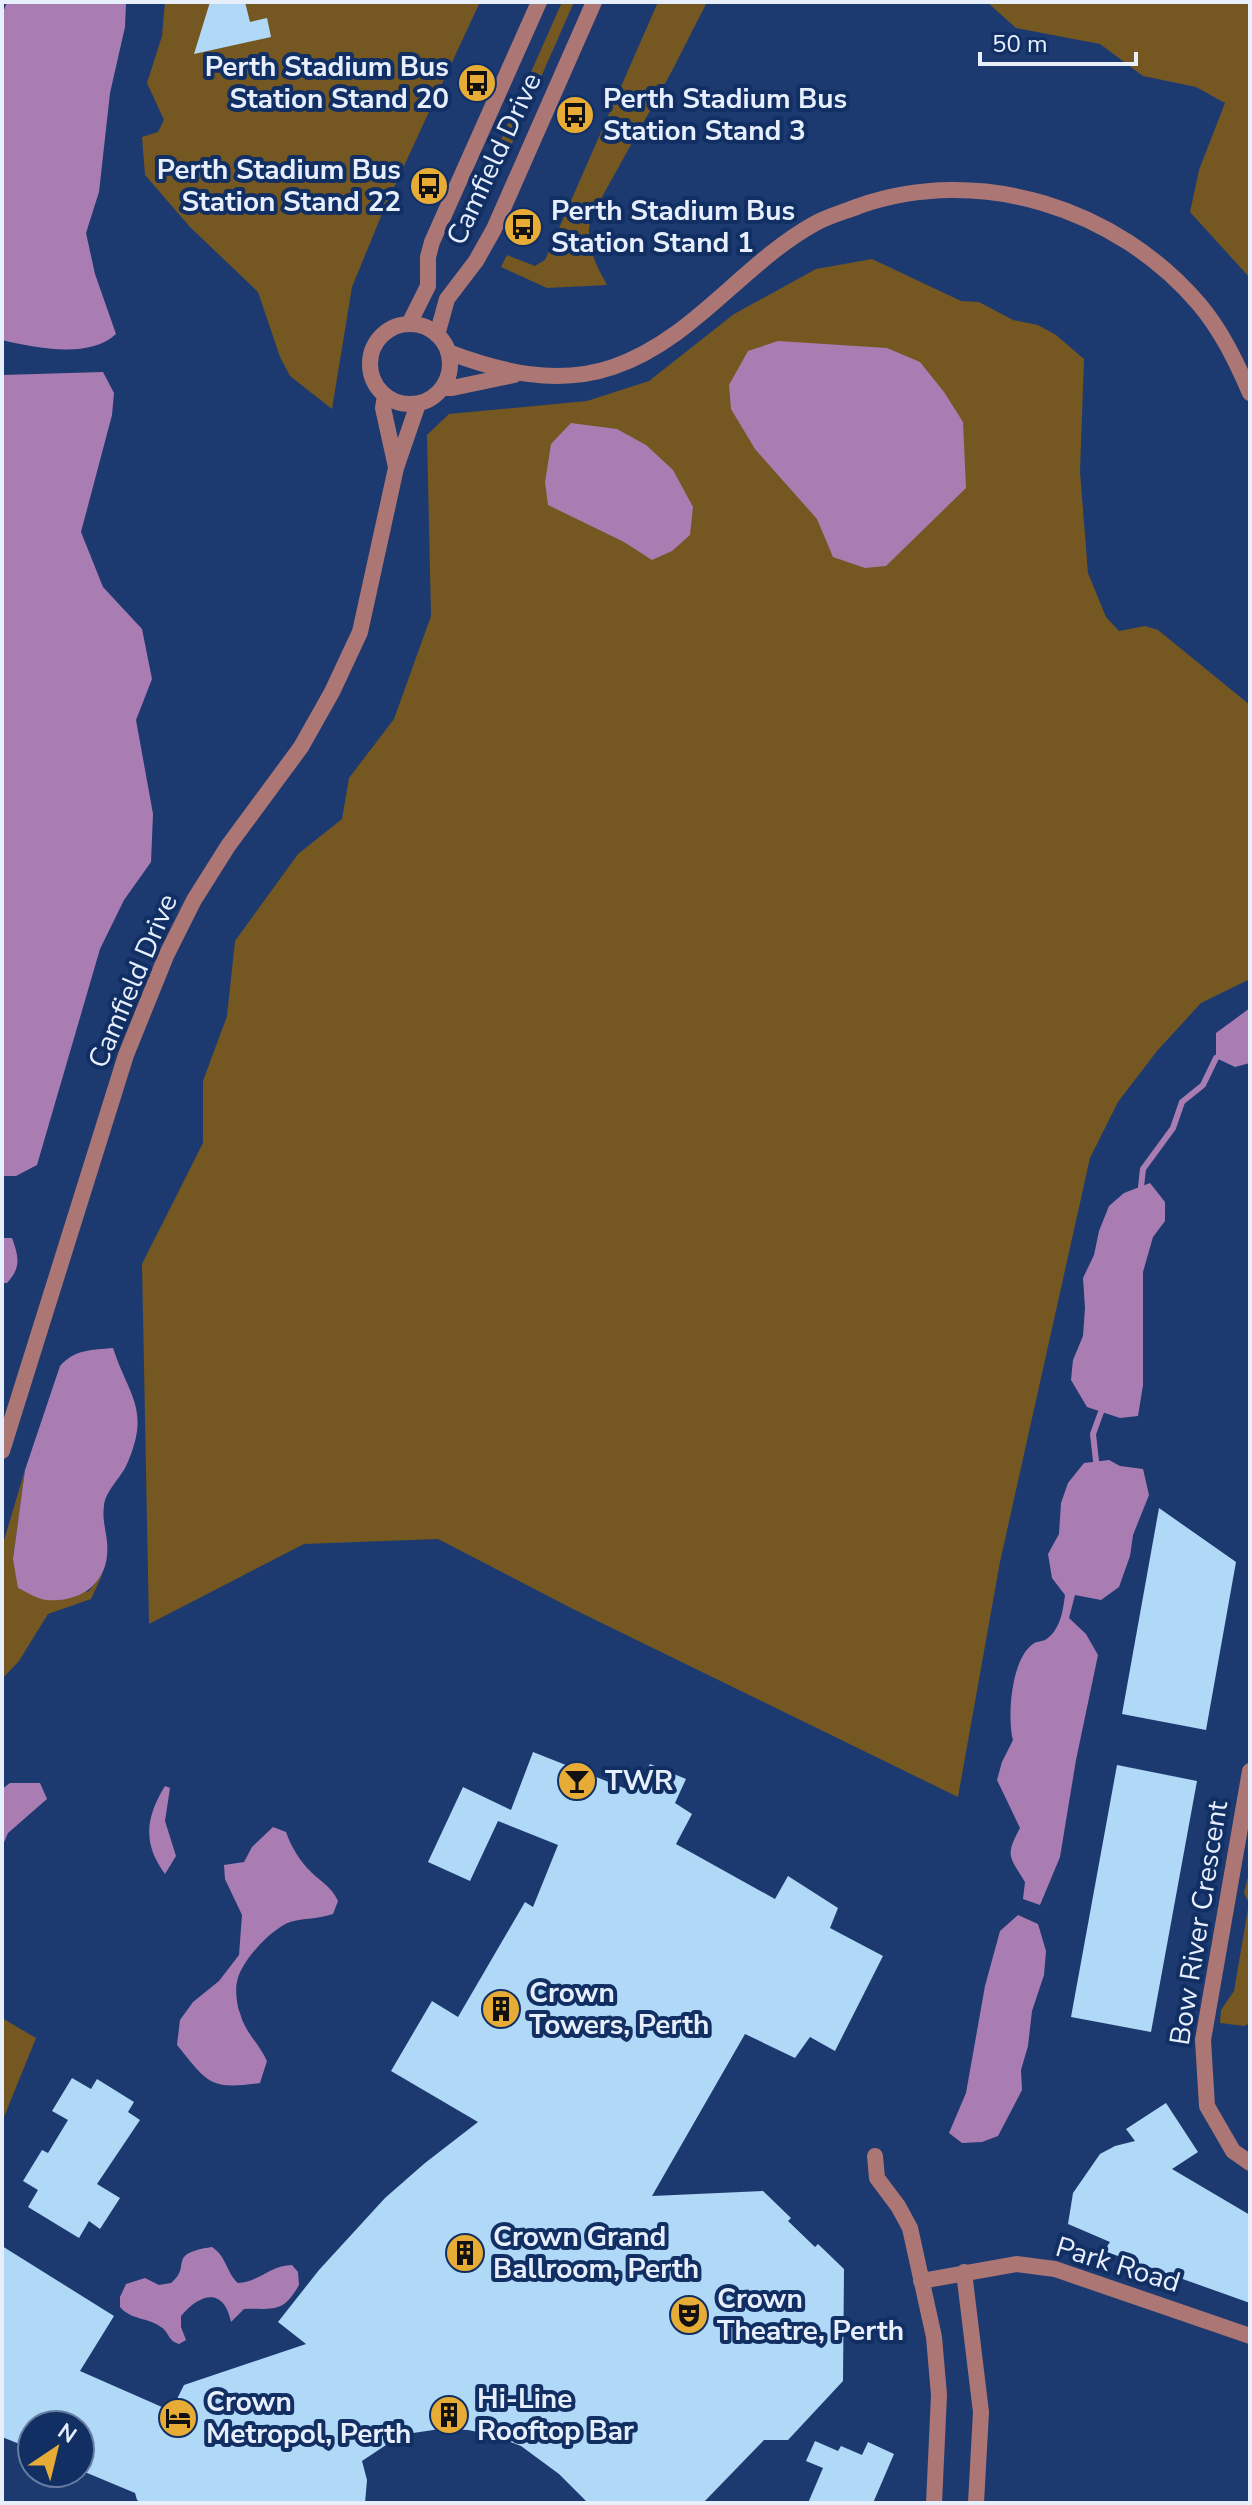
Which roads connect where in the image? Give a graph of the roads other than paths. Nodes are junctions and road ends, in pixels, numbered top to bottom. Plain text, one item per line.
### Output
1 (539, 2) edge
2 (594, 2) edge
3 (409, 324) junction
4 (437, 335) junction
5 (448, 352) junction
6 (519, 373) junction
7 (442, 388) junction
8 (1250, 393) edge
9 (385, 396) junction
10 (418, 404) junction
11 (396, 468) junction
12 (2, 1451) edge
13 (1250, 1771) edge
14 (1244, 1844) edge
15 (875, 2156) dead end
16 (1250, 2163) edge
17 (964, 2272) junction
18 (921, 2281) junction
19 (1250, 2336) edge
20 (934, 2503) edge
21 (976, 2503) edge

1 - 3 street, Camfield Drive
2 - 4 street, Camfield Drive
3 - 4 street
3 - 9 street
4 - 5 street
5 - 6 street
5 - 7 street
6 - 7 street
6 - 8 street
7 - 10 street
9 - 10 street
9 - 11 street
10 - 11 street, Camfield Drive
11 - 12 street, Camfield Drive
13 - 14 street, Bow River Crescent
14 - 16 street, Bow River Crescent
15 - 18 street
17 - 18 street, Park Road
17 - 19 street, Park Road
17 - 21 street
18 - 20 street

